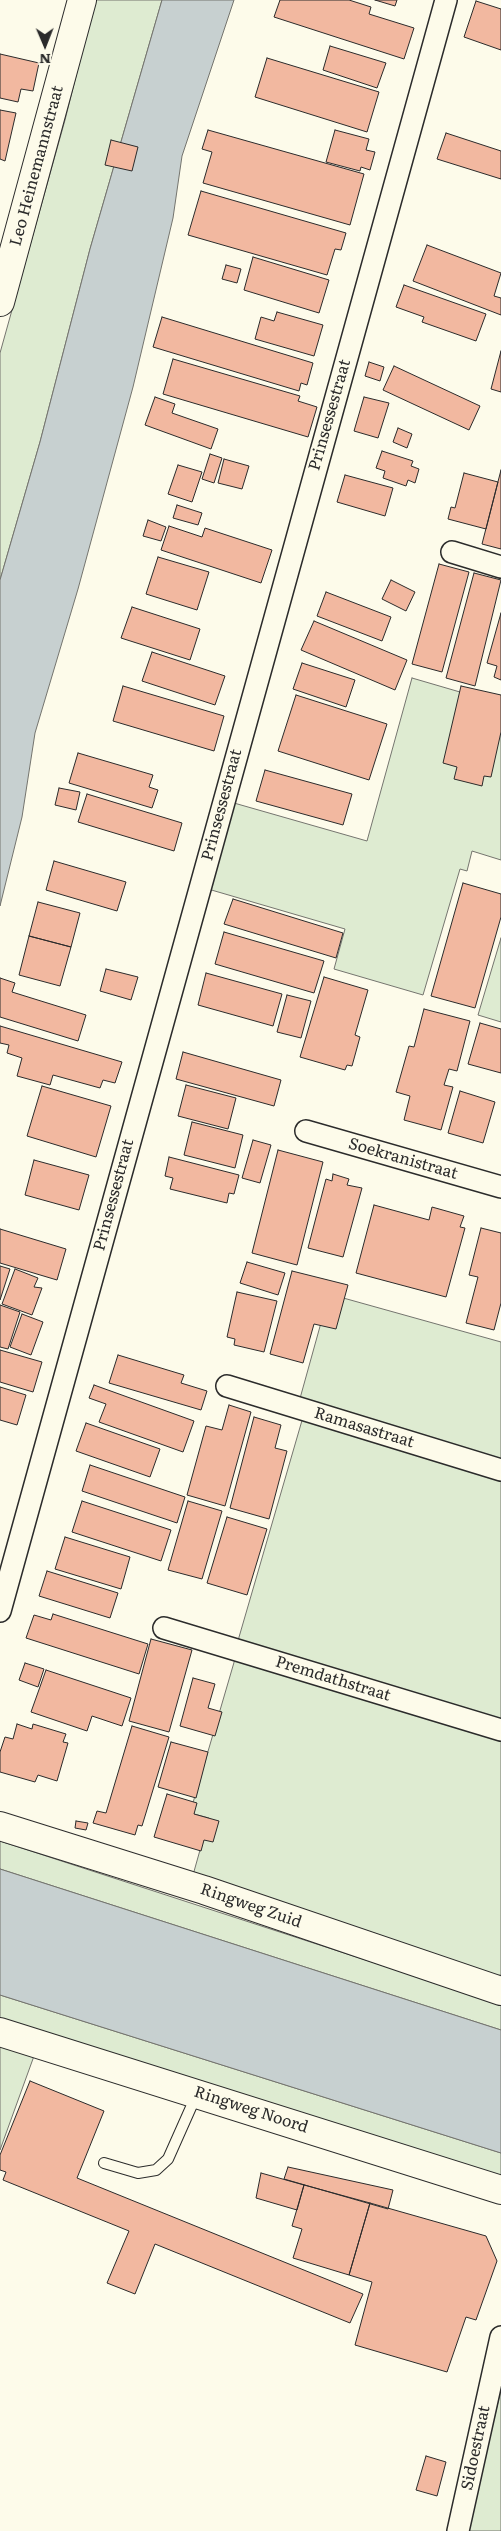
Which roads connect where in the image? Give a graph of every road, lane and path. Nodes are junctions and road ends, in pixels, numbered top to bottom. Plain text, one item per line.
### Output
1 (82, 0) edge
2 (446, 0) edge
3 (0, 302) edge
4 (452, 552) dead end
5 (501, 568) edge
6 (306, 1131) dead end
7 (501, 1187) edge
8 (227, 1386) dead end
9 (501, 1470) edge
10 (0, 1611) edge
11 (164, 1628) dead end
12 (501, 1730) edge
13 (0, 1826) edge
14 (501, 1991) edge
15 (0, 2032) edge
16 (197, 2092) junction
17 (104, 2163) dead end
18 (501, 2190) edge
19 (501, 2336) edge
20 (458, 2531) edge

1 - 3 street, Leo Heinemannstraat
2 - 10 street, Prinsessestraat
4 - 5 street
6 - 7 street, Soekranistraat
8 - 9 street, Ramasastraat
11 - 12 street, Premdathstraat
13 - 14 street, Ringweg Zuid
15 - 16 street, Ringweg Noord
16 - 17 lane
16 - 18 street, Ringweg Noord
19 - 20 street, Sidoestraat

